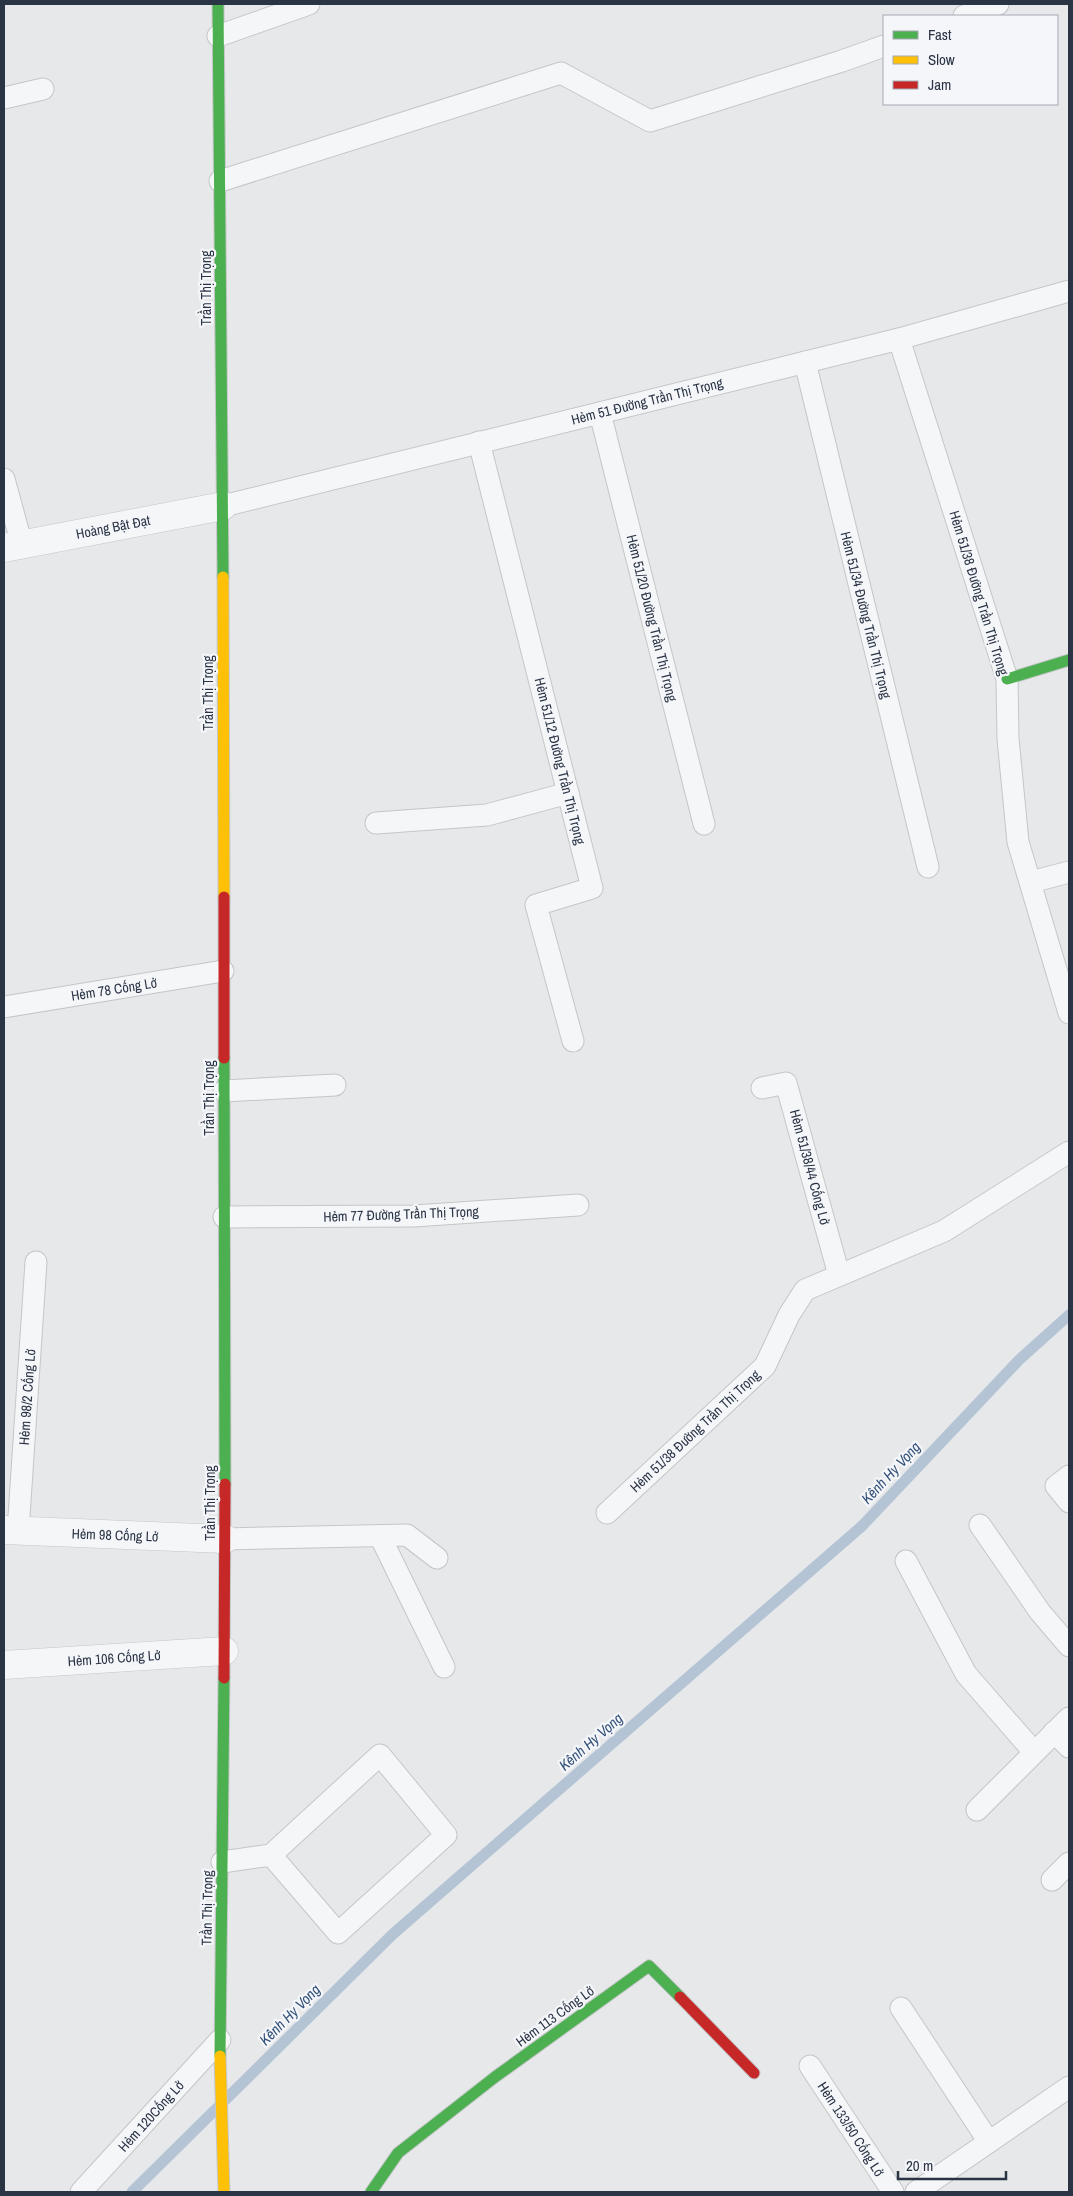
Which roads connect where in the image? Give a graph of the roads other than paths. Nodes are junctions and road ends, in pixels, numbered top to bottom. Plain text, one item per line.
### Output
1 (218, 4) edge
2 (309, 4) edge
3 (998, 4) edge
4 (967, 15) edge
5 (218, 36) junction
6 (883, 46) edge
7 (43, 89) dead end
8 (4, 98) edge
9 (220, 181) junction
10 (1069, 291) edge
11 (899, 339) junction
12 (805, 362) junction
13 (600, 412) junction
14 (478, 442) junction
15 (4, 479) edge
16 (223, 506) junction
17 (13, 546) edge
18 (1069, 660) edge
19 (1007, 679) junction
20 (568, 793) junction
21 (376, 823) dead end
22 (704, 824) dead end
23 (928, 867) dead end
24 (1069, 872) edge
25 (1031, 882) junction
26 (223, 971) junction
27 (1066, 988) edge
28 (4, 1008) edge
29 (1069, 1013) edge
30 (572, 1041) dead end
31 (335, 1085) dead end
32 (762, 1088) dead end
33 (224, 1091) junction
34 (1069, 1152) edge
35 (578, 1205) dead end
36 (224, 1217) junction
37 (36, 1262) dead end
38 (839, 1275) junction
39 (1069, 1476) edge
40 (1069, 1502) edge
41 (607, 1512) dead end
42 (980, 1525) dead end
43 (11, 1531) edge
44 (380, 1536) junction
45 (225, 1539) junction
46 (437, 1558) dead end
47 (906, 1561) dead end
48 (1069, 1646) edge
49 (224, 1651) junction
50 (4, 1665) edge
51 (444, 1667) dead end
52 (1062, 1725) edge
53 (1069, 1747) edge
54 (1034, 1752) junction
55 (977, 1810) dead end
56 (271, 1856) junction
57 (222, 1862) junction
58 (1069, 1862) edge
59 (1052, 1880) dead end
60 (901, 2008) dead end
61 (220, 2040) junction
62 (810, 2066) dead end
63 (754, 2073) dead end
64 (1069, 2087) edge
65 (989, 2142) junction
66 (81, 2192) edge
67 (224, 2192) edge
68 (371, 2192) edge
69 (893, 2192) edge
70 (916, 2192) edge

1 - 5 street, Trần Thị Trọng
2 - 5 lane
3 - 4 lane
5 - 9 street, Trần Thị Trọng
6 - 9 lane
7 - 8 lane
9 - 16 street, Trần Thị Trọng
10 - 11 lane, Hẻm 51 Đường Trần Thị Trọng
11 - 12 lane, Hẻm 51 Đường Trần Thị Trọng
11 - 19 lane, Hẻm 51/38 Đường Trần Thị Trọng
12 - 13 lane, Hẻm 51 Đường Trần Thị Trọng
12 - 23 lane, Hẻm 51/34 Đường Trần Thị Trọng
13 - 14 lane, Hẻm 51 Đường Trần Thị Trọng
13 - 22 lane, Hẻm 51/20 Đường Trần Thị Trọng
14 - 16 lane, Hẻm 51 Đường Trần Thị Trọng
14 - 20 lane, Hẻm 51/12 Đường Trần Thị Trọng
15 - 17 lane
16 - 17 street, Hoàng Bật Đạt
16 - 26 street, Trần Thị Trọng
18 - 19 street
19 - 25 lane, Hẻm 51/38 Đường Trần Thị Trọng
20 - 21 lane
20 - 30 lane, Hẻm 51/12 Đường Trần Thị Trọng
24 - 25 lane
25 - 27 lane, Hẻm 51/38 Đường Trần Thị Trọng
26 - 28 lane, Hẻm 78 Cống Lở
26 - 33 street, Trần Thị Trọng
27 - 29 lane, Hẻm 51/38 Đường Trần Thị Trọng
31 - 33 lane
32 - 38 lane, Hẻm 51/38/44 Cống Lở
33 - 36 street, Trần Thị Trọng
34 - 38 lane, Hẻm 51/38 Đường Trần Thị Trọng
35 - 36 lane, Hẻm 77 Đường Trần Thị Trọng
36 - 45 street, Trần Thị Trọng
37 - 43 lane, Hẻm 98/2 Cống Lở
38 - 41 lane, Hẻm 51/38 Đường Trần Thị Trọng
39 - 40 lane
42 - 48 lane
43 - 45 street, Hẻm 98 Cống Lở
44 - 45 lane
44 - 46 lane
44 - 51 lane
45 - 49 street, Trần Thị Trọng
47 - 54 lane
49 - 50 street, Hẻm 106 Cống Lở
49 - 57 street, Trần Thị Trọng
52 - 53 lane
52 - 54 lane
54 - 55 lane
56 - 56 lane
56 - 57 lane
57 - 61 street, Trần Thị Trọng
58 - 59 lane
60 - 65 lane
61 - 66 lane, Hẻm 120Cống Lở
61 - 67 street, Trần Thị Trọng
62 - 69 lane, Hẻm 133/50 Cống Lở
63 - 68 street, Hẻm 113 Cống Lở
64 - 65 lane
65 - 70 lane

